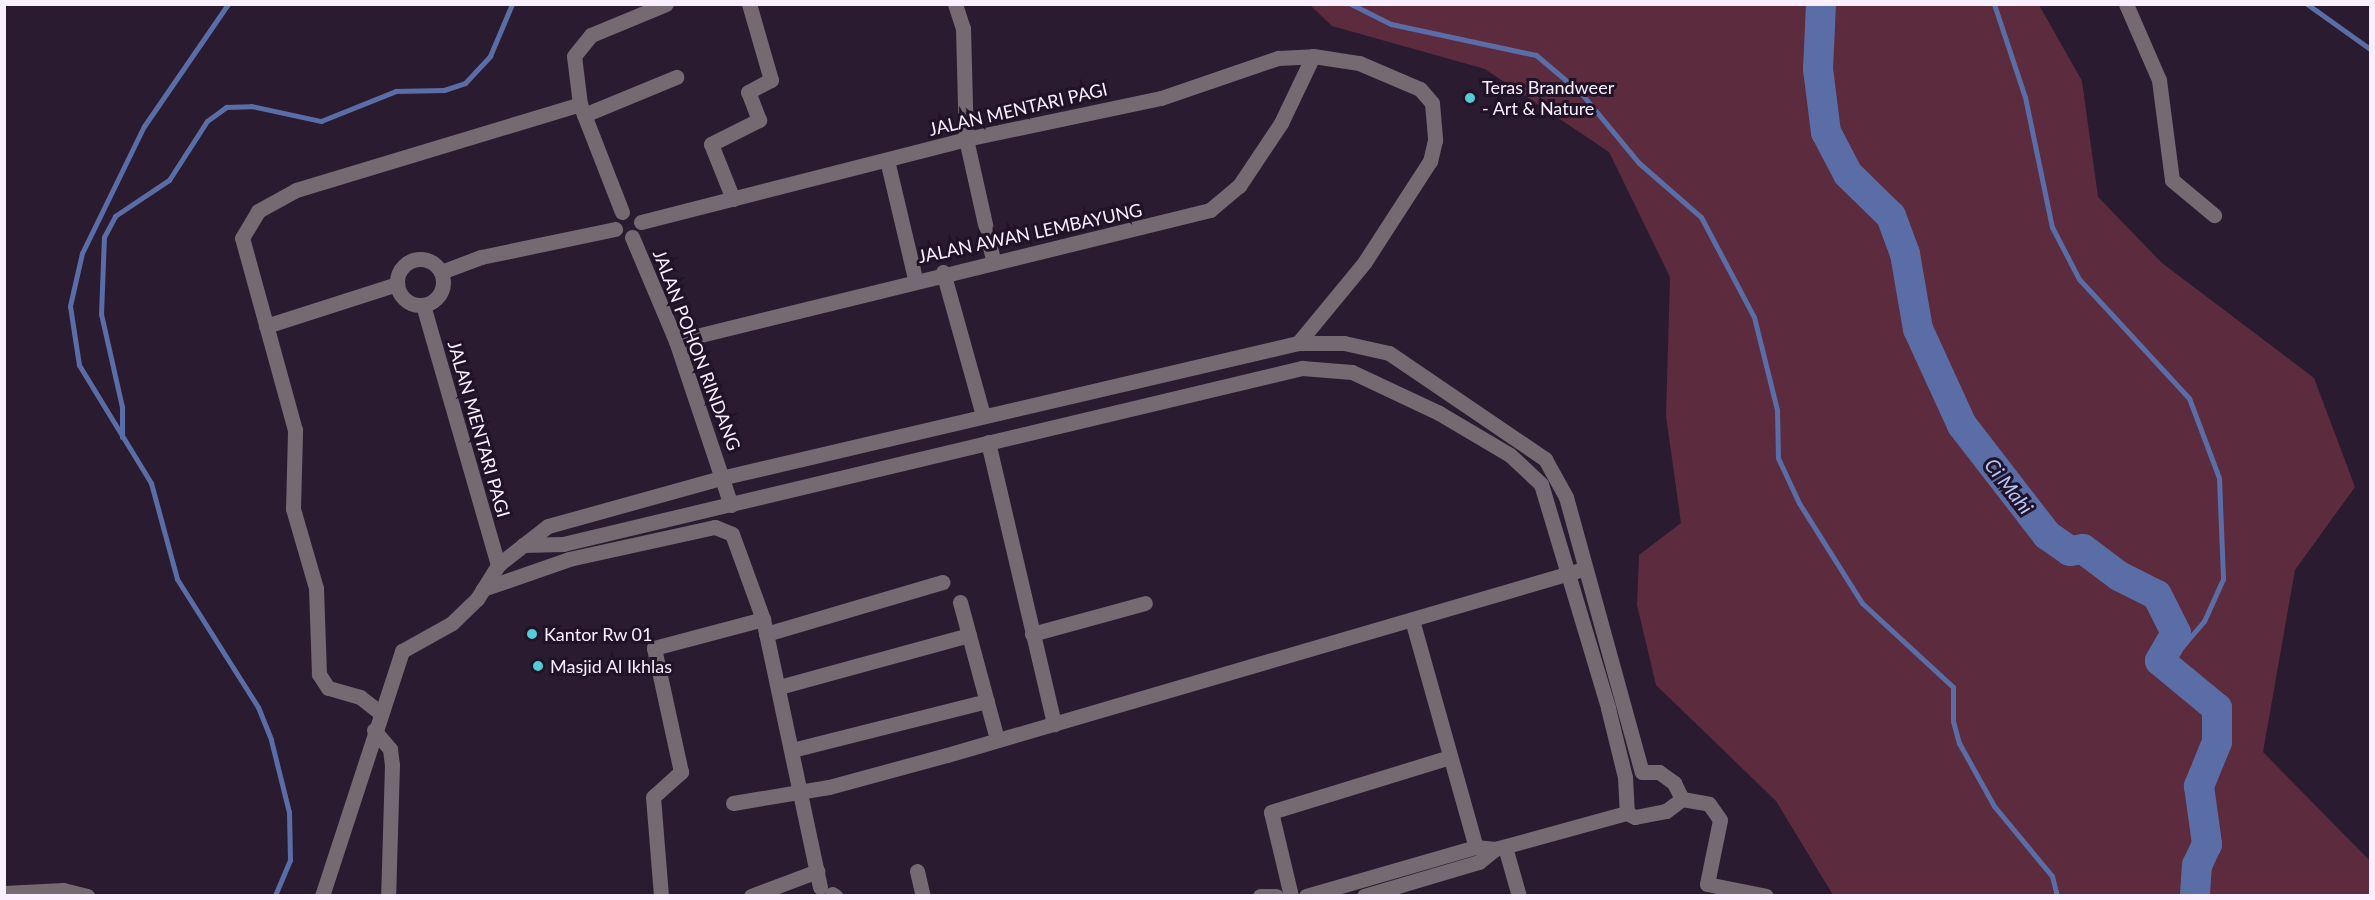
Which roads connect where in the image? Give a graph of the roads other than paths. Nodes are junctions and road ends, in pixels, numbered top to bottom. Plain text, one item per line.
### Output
1 (666, 4) edge
2 (749, 4) edge
3 (955, 4) edge
4 (2126, 4) edge
5 (1313, 56) junction
6 (676, 77) dead end
7 (582, 110) junction
8 (966, 139) junction
9 (887, 160) junction
10 (732, 199) junction
11 (622, 212) junction
12 (2214, 215) dead end
13 (641, 222) junction
14 (615, 229) junction
15 (632, 237) junction
16 (993, 260) junction
17 (441, 272) junction
18 (943, 272) junction
19 (915, 278) junction
20 (397, 284) junction
21 (423, 305) junction
22 (266, 326) junction
23 (676, 341) junction
24 (1298, 343) junction
25 (984, 415) junction
26 (988, 442) junction
27 (1545, 459) junction
28 (1530, 472) junction
29 (725, 477) junction
30 (731, 505) junction
31 (523, 545) junction
32 (498, 565) junction
33 (1586, 568) junction
34 (1570, 573) junction
35 (943, 582) dead end
36 (483, 589) junction
37 (960, 602) dead end
38 (1145, 603) dead end
39 (1412, 620) junction
40 (765, 626) junction
41 (1032, 634) junction
42 (969, 635) junction
43 (1608, 649) junction
44 (1593, 653) junction
45 (778, 687) junction
46 (987, 701) junction
47 (378, 711) junction
48 (1054, 724) junction
49 (374, 730) junction
50 (995, 732) dead end
51 (792, 750) junction
52 (1450, 757) junction
53 (1642, 772) junction
54 (1625, 777) junction
55 (801, 789) junction
56 (1682, 799) junction
57 (733, 803) dead end
58 (1627, 813) junction
59 (1476, 847) junction
60 (1500, 848) junction
61 (817, 871) junction
62 (917, 871) dead end
63 (1419, 880) junction
64 (829, 892) edge
65 (4, 893) edge
66 (87, 896) edge
67 (322, 896) edge
68 (388, 896) edge
69 (662, 896) edge
70 (751, 896) edge
71 (923, 896) edge
72 (1260, 896) edge
73 (1276, 896) edge
74 (1291, 896) edge
75 (1306, 896) edge
76 (1364, 896) edge
77 (1423, 896) edge
78 (1519, 896) edge
79 (1766, 896) edge

1 - 7 street
2 - 10 street
3 - 8 street
4 - 12 street
5 - 8 street, JALAN MENTARI PAGI
5 - 16 street, JALAN AWAN LEMBAYUNG
5 - 24 street, JALAN MENTARI PAGI
6 - 7 street
7 - 11 street
7 - 22 street
8 - 9 street, JALAN MENTARI PAGI
8 - 16 street
9 - 10 street, JALAN MENTARI PAGI
9 - 19 street
10 - 13 street, JALAN MENTARI PAGI
11 - 13 street
11 - 14 street
13 - 15 street
14 - 15 street
14 - 17 street
15 - 23 street, JALAN POHON RINDANG
16 - 18 street, JALAN AWAN LEMBAYUNG
17 - 20 street
17 - 21 street
18 - 19 street, JALAN AWAN LEMBAYUNG
18 - 25 street
19 - 23 street, JALAN AWAN LEMBAYUNG
20 - 21 street
20 - 22 street
21 - 32 street, JALAN MENTARI PAGI
22 - 47 street
23 - 29 street, JALAN POHON RINDANG
24 - 25 street
24 - 27 street
25 - 26 street
25 - 26 street
25 - 29 street
26 - 28 street
26 - 30 street
26 - 41 street
27 - 28 street
27 - 33 street
28 - 34 street
29 - 30 street, JALAN POHON RINDANG
29 - 31 street
30 - 31 street
31 - 32 street
32 - 36 street
33 - 34 street
33 - 43 street
34 - 39 street
34 - 44 street
35 - 40 street
36 - 40 street
36 - 47 street
37 - 42 street
38 - 41 street
39 - 48 street
39 - 52 street
40 - 45 street
40 - 69 street
41 - 48 street
42 - 45 street
42 - 46 street
43 - 44 street
43 - 53 street
44 - 54 street
45 - 51 street
46 - 50 street
46 - 51 street
47 - 49 street
48 - 55 street
49 - 67 street
49 - 68 street
51 - 55 street
52 - 59 street
52 - 74 street
53 - 54 street
53 - 56 street
54 - 58 street
55 - 57 street
55 - 61 street
56 - 58 street
56 - 79 street
58 - 60 street
59 - 60 street
59 - 75 street
60 - 63 street
60 - 78 street
61 - 64 street
61 - 70 street
62 - 71 street
63 - 76 street
63 - 77 street
65 - 66 street
72 - 73 street

